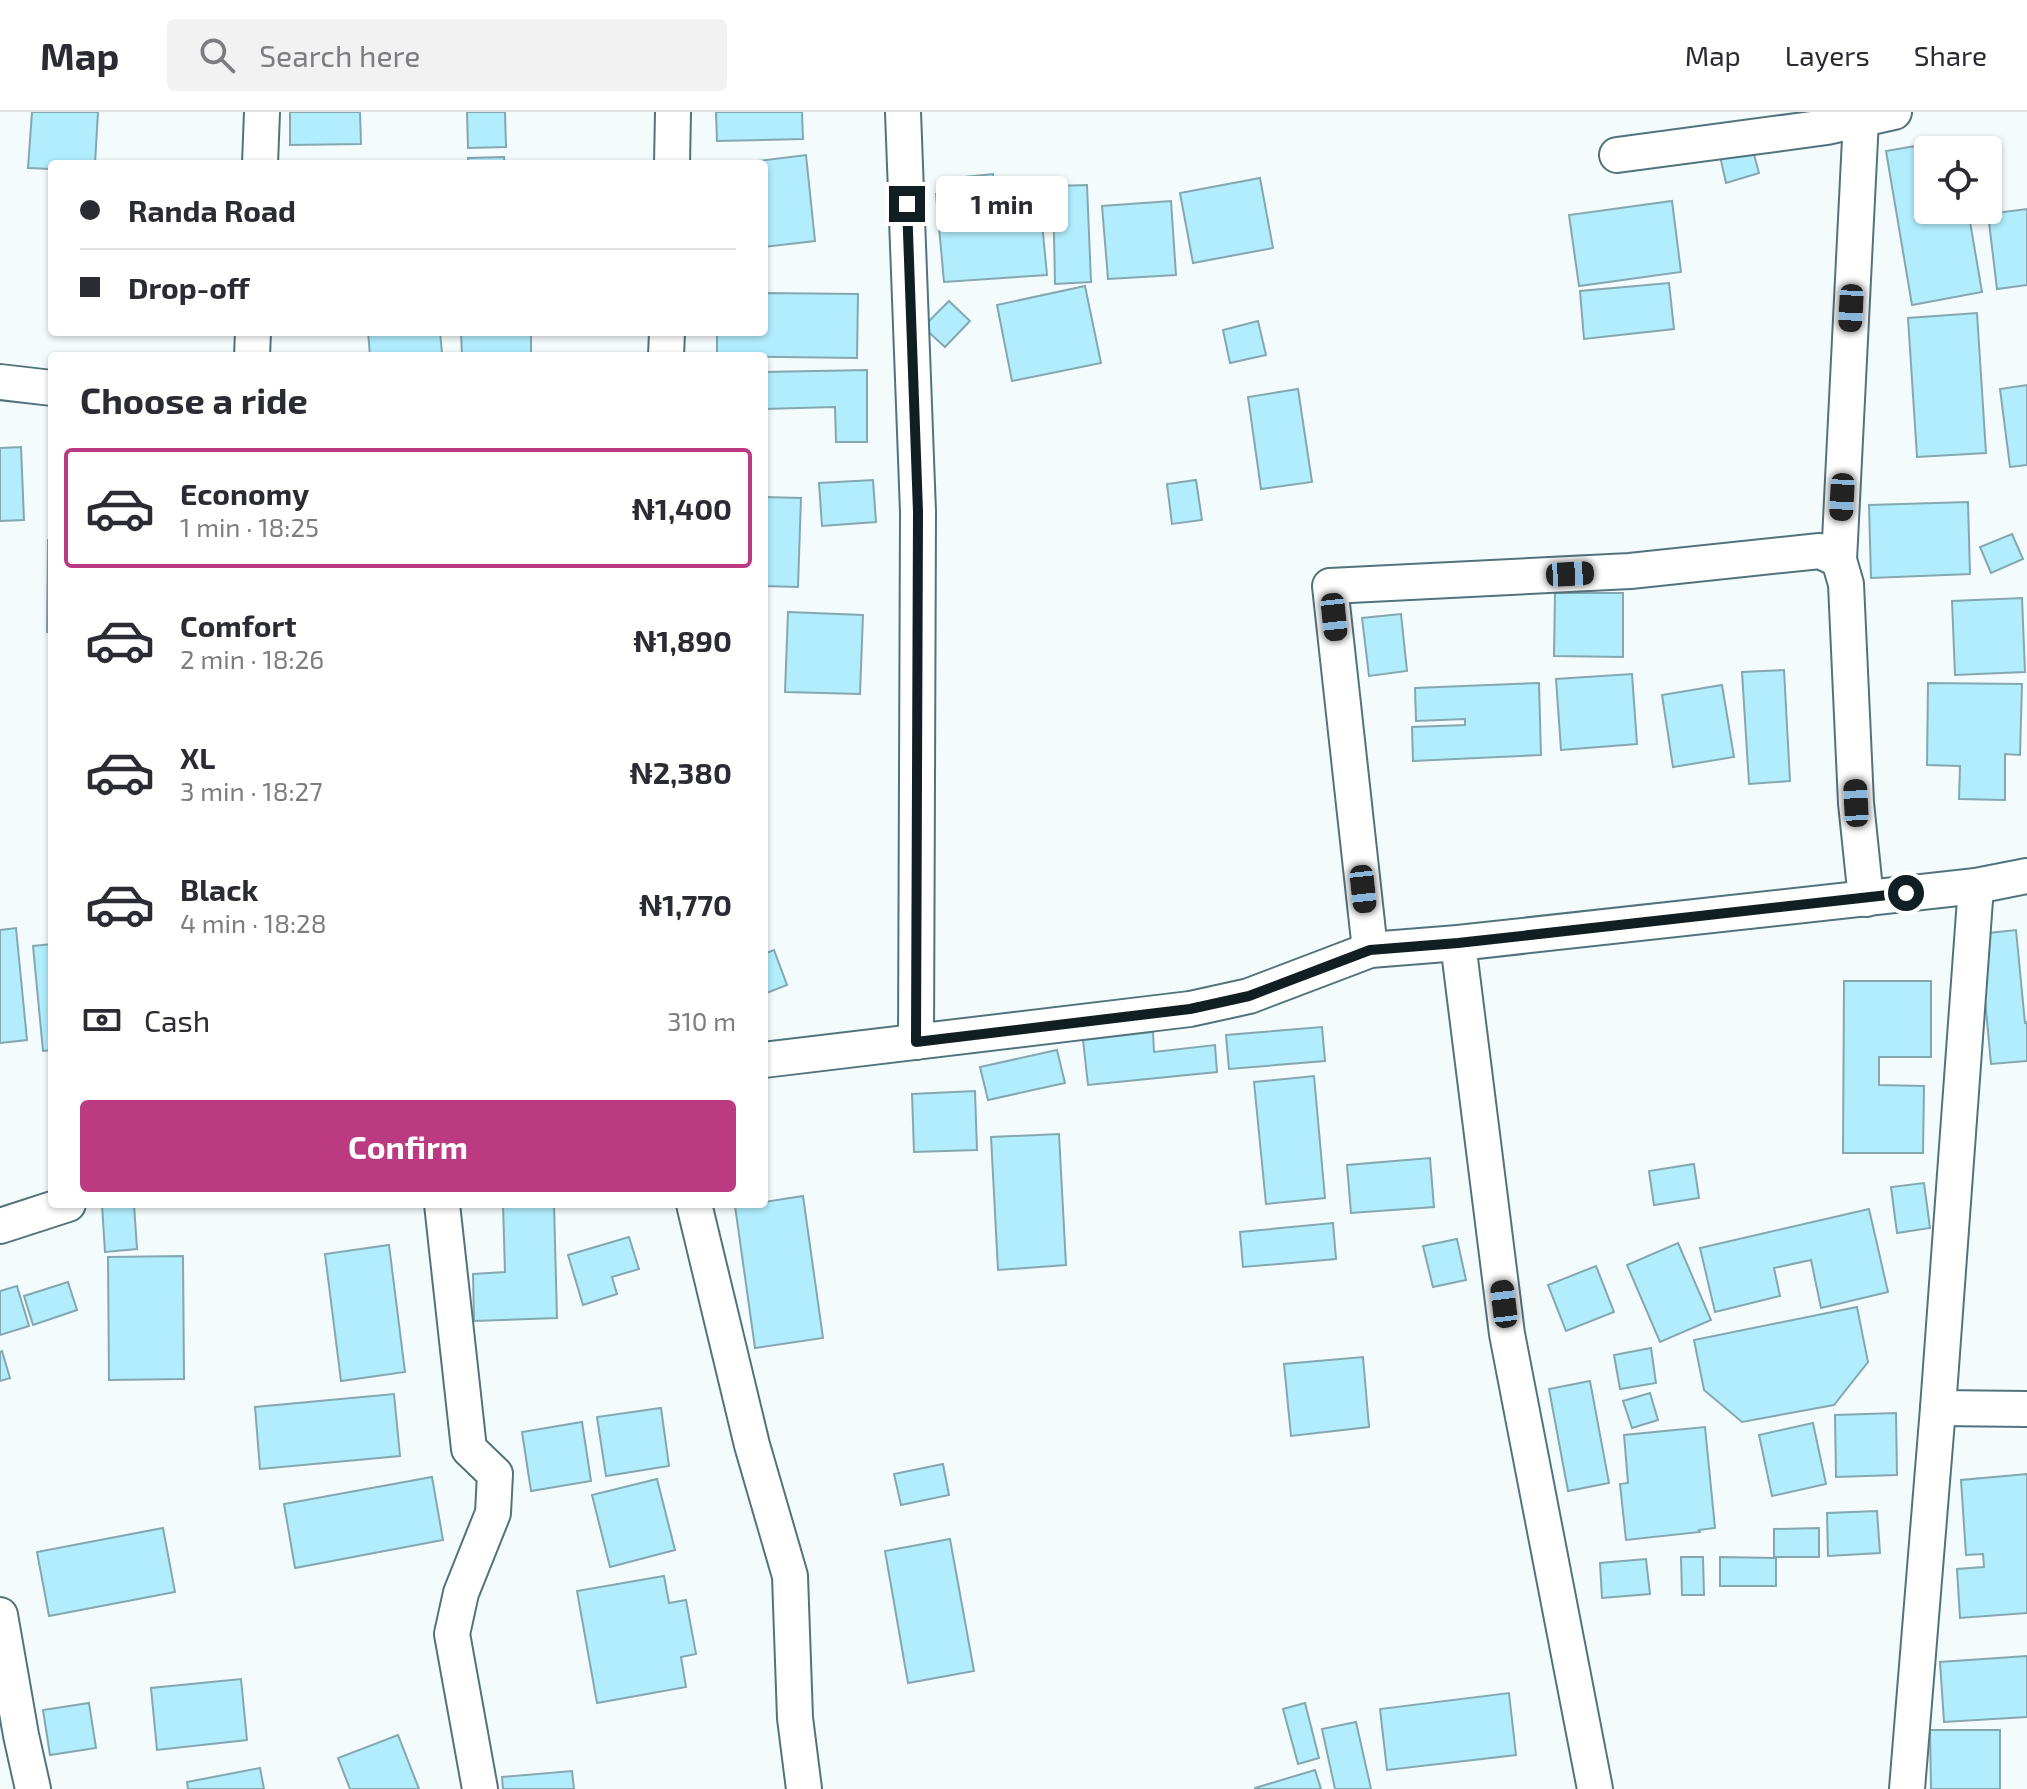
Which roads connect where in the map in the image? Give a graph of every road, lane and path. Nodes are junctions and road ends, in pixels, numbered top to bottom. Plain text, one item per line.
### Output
1 (262, 112) edge
2 (673, 112) edge
3 (903, 112) edge
4 (1894, 112) edge
5 (1861, 119) junction
6 (1617, 155) dead end
7 (260, 160) edge
8 (672, 160) edge
9 (0, 382) edge
10 (48, 388) edge
11 (1839, 560) junction
12 (2027, 876) edge
13 (1976, 886) junction
14 (1866, 899) junction
15 (1458, 943) junction
16 (1370, 950) junction
17 (916, 1042) junction
18 (768, 1060) edge
19 (56, 1208) edge
20 (442, 1208) edge
21 (695, 1208) edge
22 (0, 1226) edge
23 (1938, 1408) junction
24 (2027, 1409) edge
25 (0, 1615) edge
26 (21, 1735) junction
27 (0, 1771) edge
28 (33, 1789) edge
29 (480, 1789) edge
30 (804, 1789) edge
31 (1595, 1789) edge
32 (1907, 1789) edge

1 - 7 street
2 - 8 street
3 - 17 street
4 - 5 street
5 - 6 street
5 - 11 street
9 - 10 street
11 - 14 street
11 - 16 street
12 - 13 street
13 - 14 street
13 - 23 street
14 - 15 street
15 - 16 street
15 - 31 street
16 - 17 street
17 - 18 street
19 - 22 street
20 - 29 street
21 - 30 street
23 - 24 street
23 - 32 street
25 - 26 street
26 - 27 street
26 - 28 street

